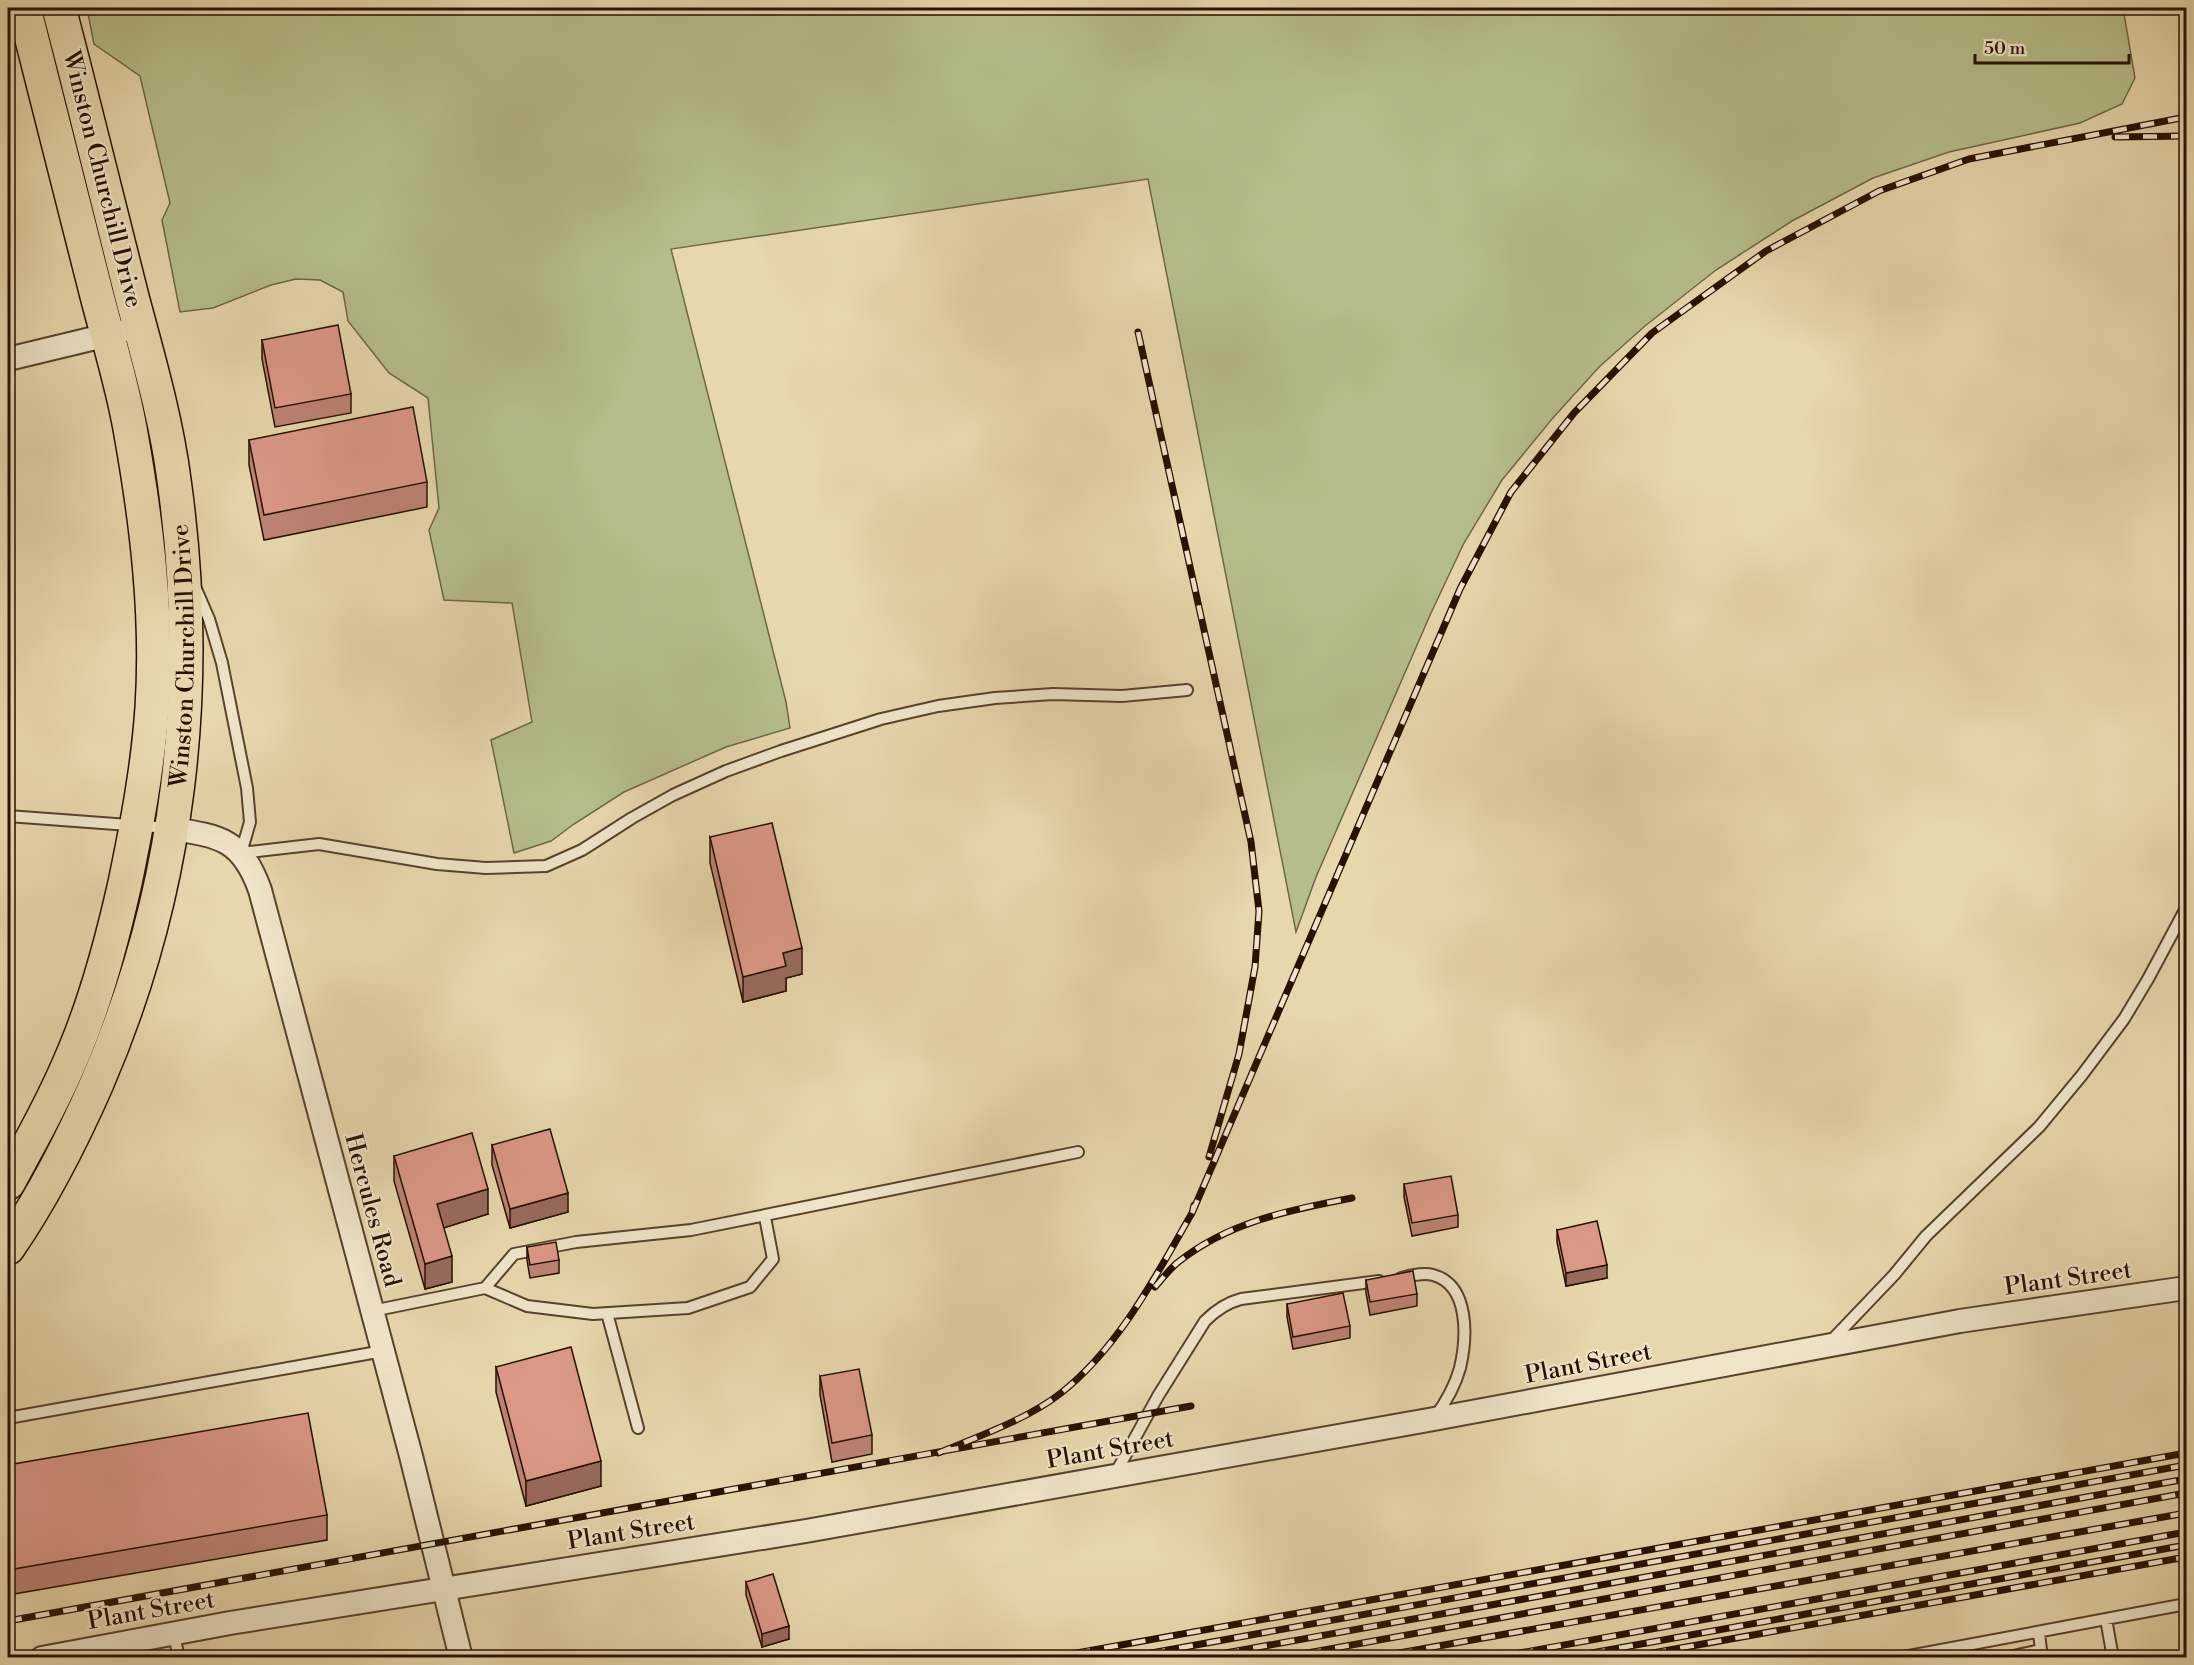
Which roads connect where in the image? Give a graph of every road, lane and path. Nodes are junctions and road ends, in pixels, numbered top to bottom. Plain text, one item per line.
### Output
1 (24, 8) edge
2 (59, 8) edge
3 (140, 327) junction
4 (106, 335) junction
5 (8, 359) edge
6 (184, 562) junction
7 (1187, 690) dead end
8 (8, 816) edge
9 (137, 826) junction
10 (172, 829) junction
11 (241, 854) junction
12 (2187, 908) edge
13 (1078, 1152) dead end
14 (8, 1183) edge
15 (765, 1217) junction
16 (8, 1248) edge
17 (485, 1288) junction
18 (2187, 1288) edge
19 (372, 1311) junction
20 (607, 1313) junction
21 (1826, 1345) junction
22 (383, 1351) junction
23 (8, 1418) edge
24 (1434, 1419) junction
25 (638, 1428) dead end
26 (1113, 1476) junction
27 (444, 1589) junction
28 (2187, 1604) edge
29 (2106, 1619) junction
30 (174, 1633) junction
31 (2039, 1633) junction
32 (1959, 1652) edge
33 (42, 1658) edge
34 (176, 1658) edge
35 (461, 1658) edge
36 (1898, 1658) edge
37 (2004, 1658) edge
38 (2113, 1658) edge

1 - 4 highway, Winston Churchill Drive
2 - 3 highway, Winston Churchill Drive
3 - 4 street
3 - 6 highway, Winston Churchill Drive
4 - 5 street
4 - 9 highway, Winston Churchill Drive
6 - 10 highway, Winston Churchill Drive
6 - 11 lane
7 - 11 lane
8 - 9 lane
9 - 10 lane
9 - 14 highway, Winston Churchill Drive
10 - 11 street, Hercules Road
10 - 16 highway, Winston Churchill Drive
11 - 19 street, Hercules Road
12 - 21 lane
13 - 15 lane
15 - 17 lane
15 - 20 lane
17 - 19 lane
17 - 20 lane
18 - 21 street, Plant Street
19 - 22 street, Hercules Road
20 - 25 lane
21 - 24 street, Plant Street
22 - 23 lane
22 - 27 street, Hercules Road
24 - 26 street, Plant Street
24 - 26 lane
26 - 27 street, Plant Street
27 - 30 street, Plant Street
27 - 35 street, Hercules Road
28 - 29 lane
29 - 31 lane
29 - 38 lane
30 - 33 street, Plant Street
30 - 34 lane
31 - 32 lane
31 - 37 lane
32 - 36 lane

